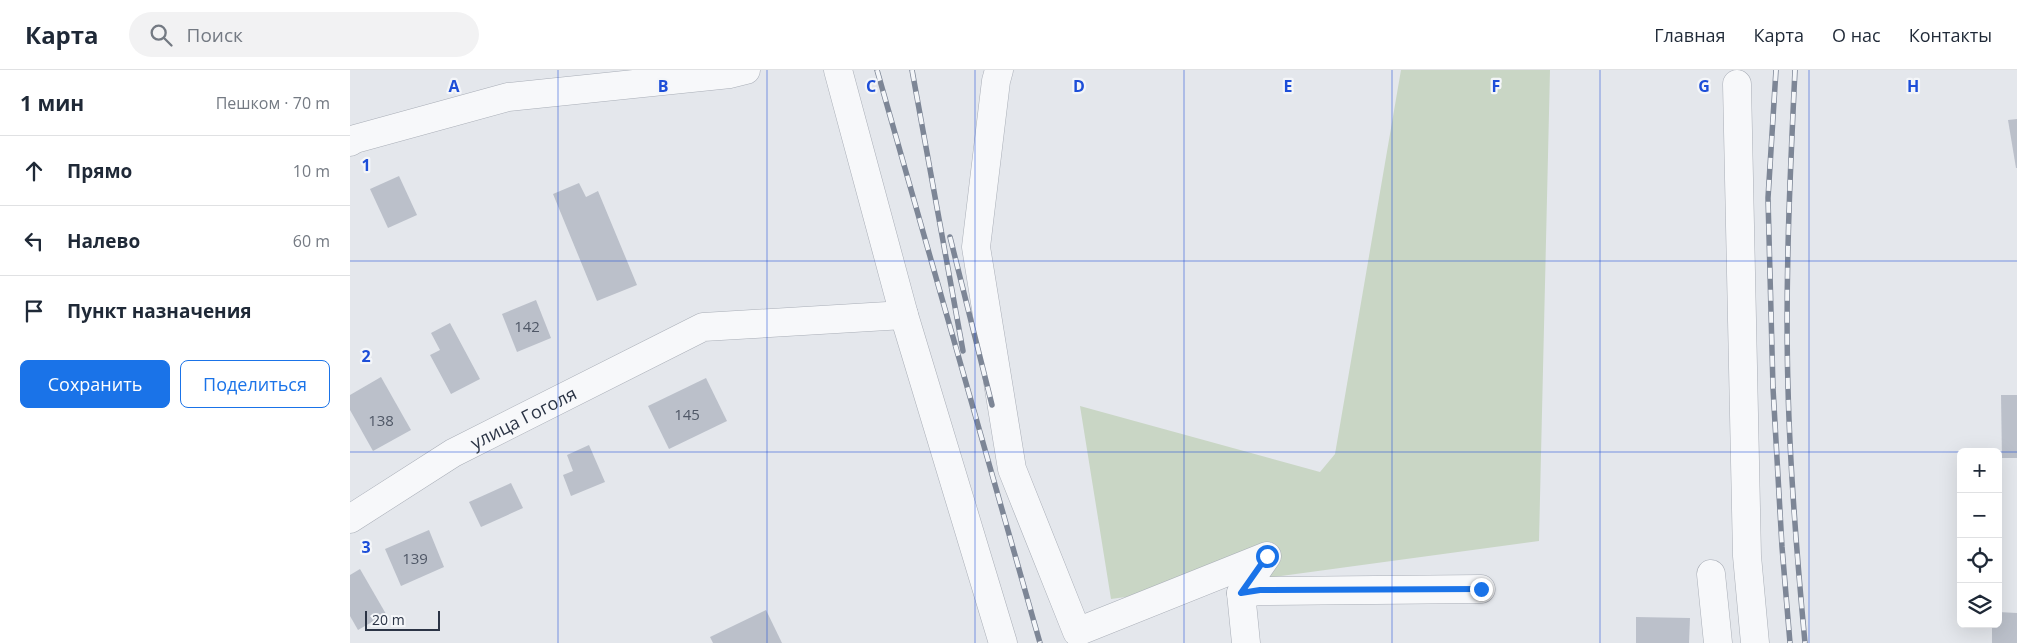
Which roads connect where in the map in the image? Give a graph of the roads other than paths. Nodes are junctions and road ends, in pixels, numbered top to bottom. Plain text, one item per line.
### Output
1 (746, 70) edge
2 (838, 70) edge
3 (999, 70) edge
4 (1737, 84) dead end
5 (350, 142) edge
6 (904, 315) junction
7 (350, 519) edge
8 (1711, 574) dead end
9 (1481, 589) dead end
10 (1241, 593) junction
11 (1079, 637) edge
12 (1003, 643) edge
13 (1246, 643) edge
14 (1718, 643) edge
15 (1754, 643) edge

1 - 5 street
2 - 6 street
3 - 11 street
4 - 15 street
6 - 7 street, улица Гоголя
6 - 12 street
8 - 14 street
9 - 10 street
10 - 11 street
10 - 13 street

